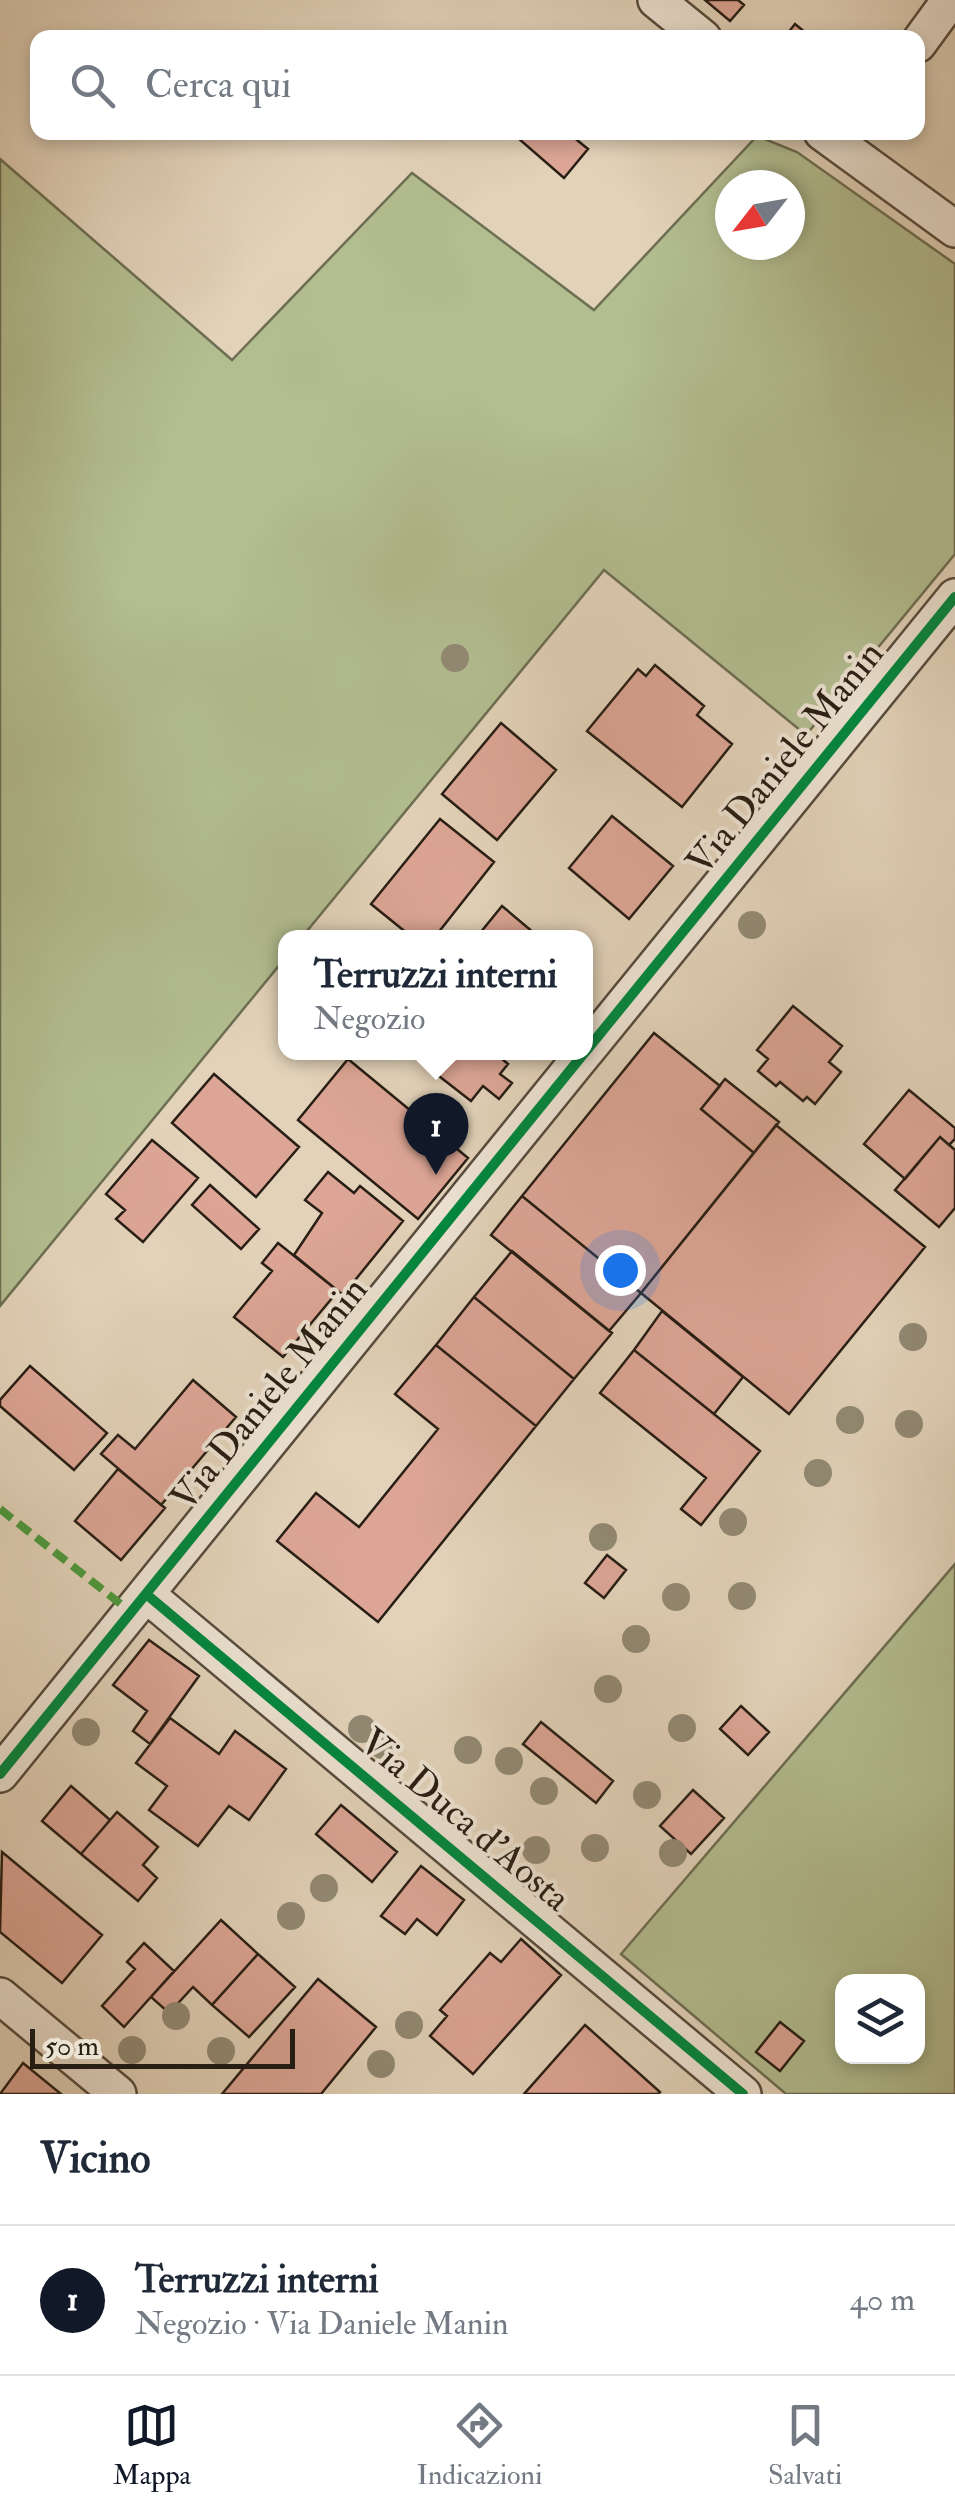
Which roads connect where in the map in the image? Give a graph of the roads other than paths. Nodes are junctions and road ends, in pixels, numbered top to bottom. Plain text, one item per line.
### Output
1 (656, 0) edge
2 (950, 0) edge
3 (693, 30) edge
4 (925, 34) edge
5 (842, 140) edge
6 (955, 228) edge
7 (955, 596) edge
8 (593, 1043) edge
9 (580, 1060) edge
10 (146, 1594) junction
11 (0, 1774) edge
12 (0, 1996) edge
13 (118, 2094) edge
14 (743, 2094) edge

1 - 3 street
2 - 4 street
5 - 6 street
7 - 8 street, Via Daniele Manin
9 - 10 street, Via Daniele Manin
10 - 11 street, Via Daniele Manin
10 - 14 street, Via Duca d'Aosta
12 - 13 street

